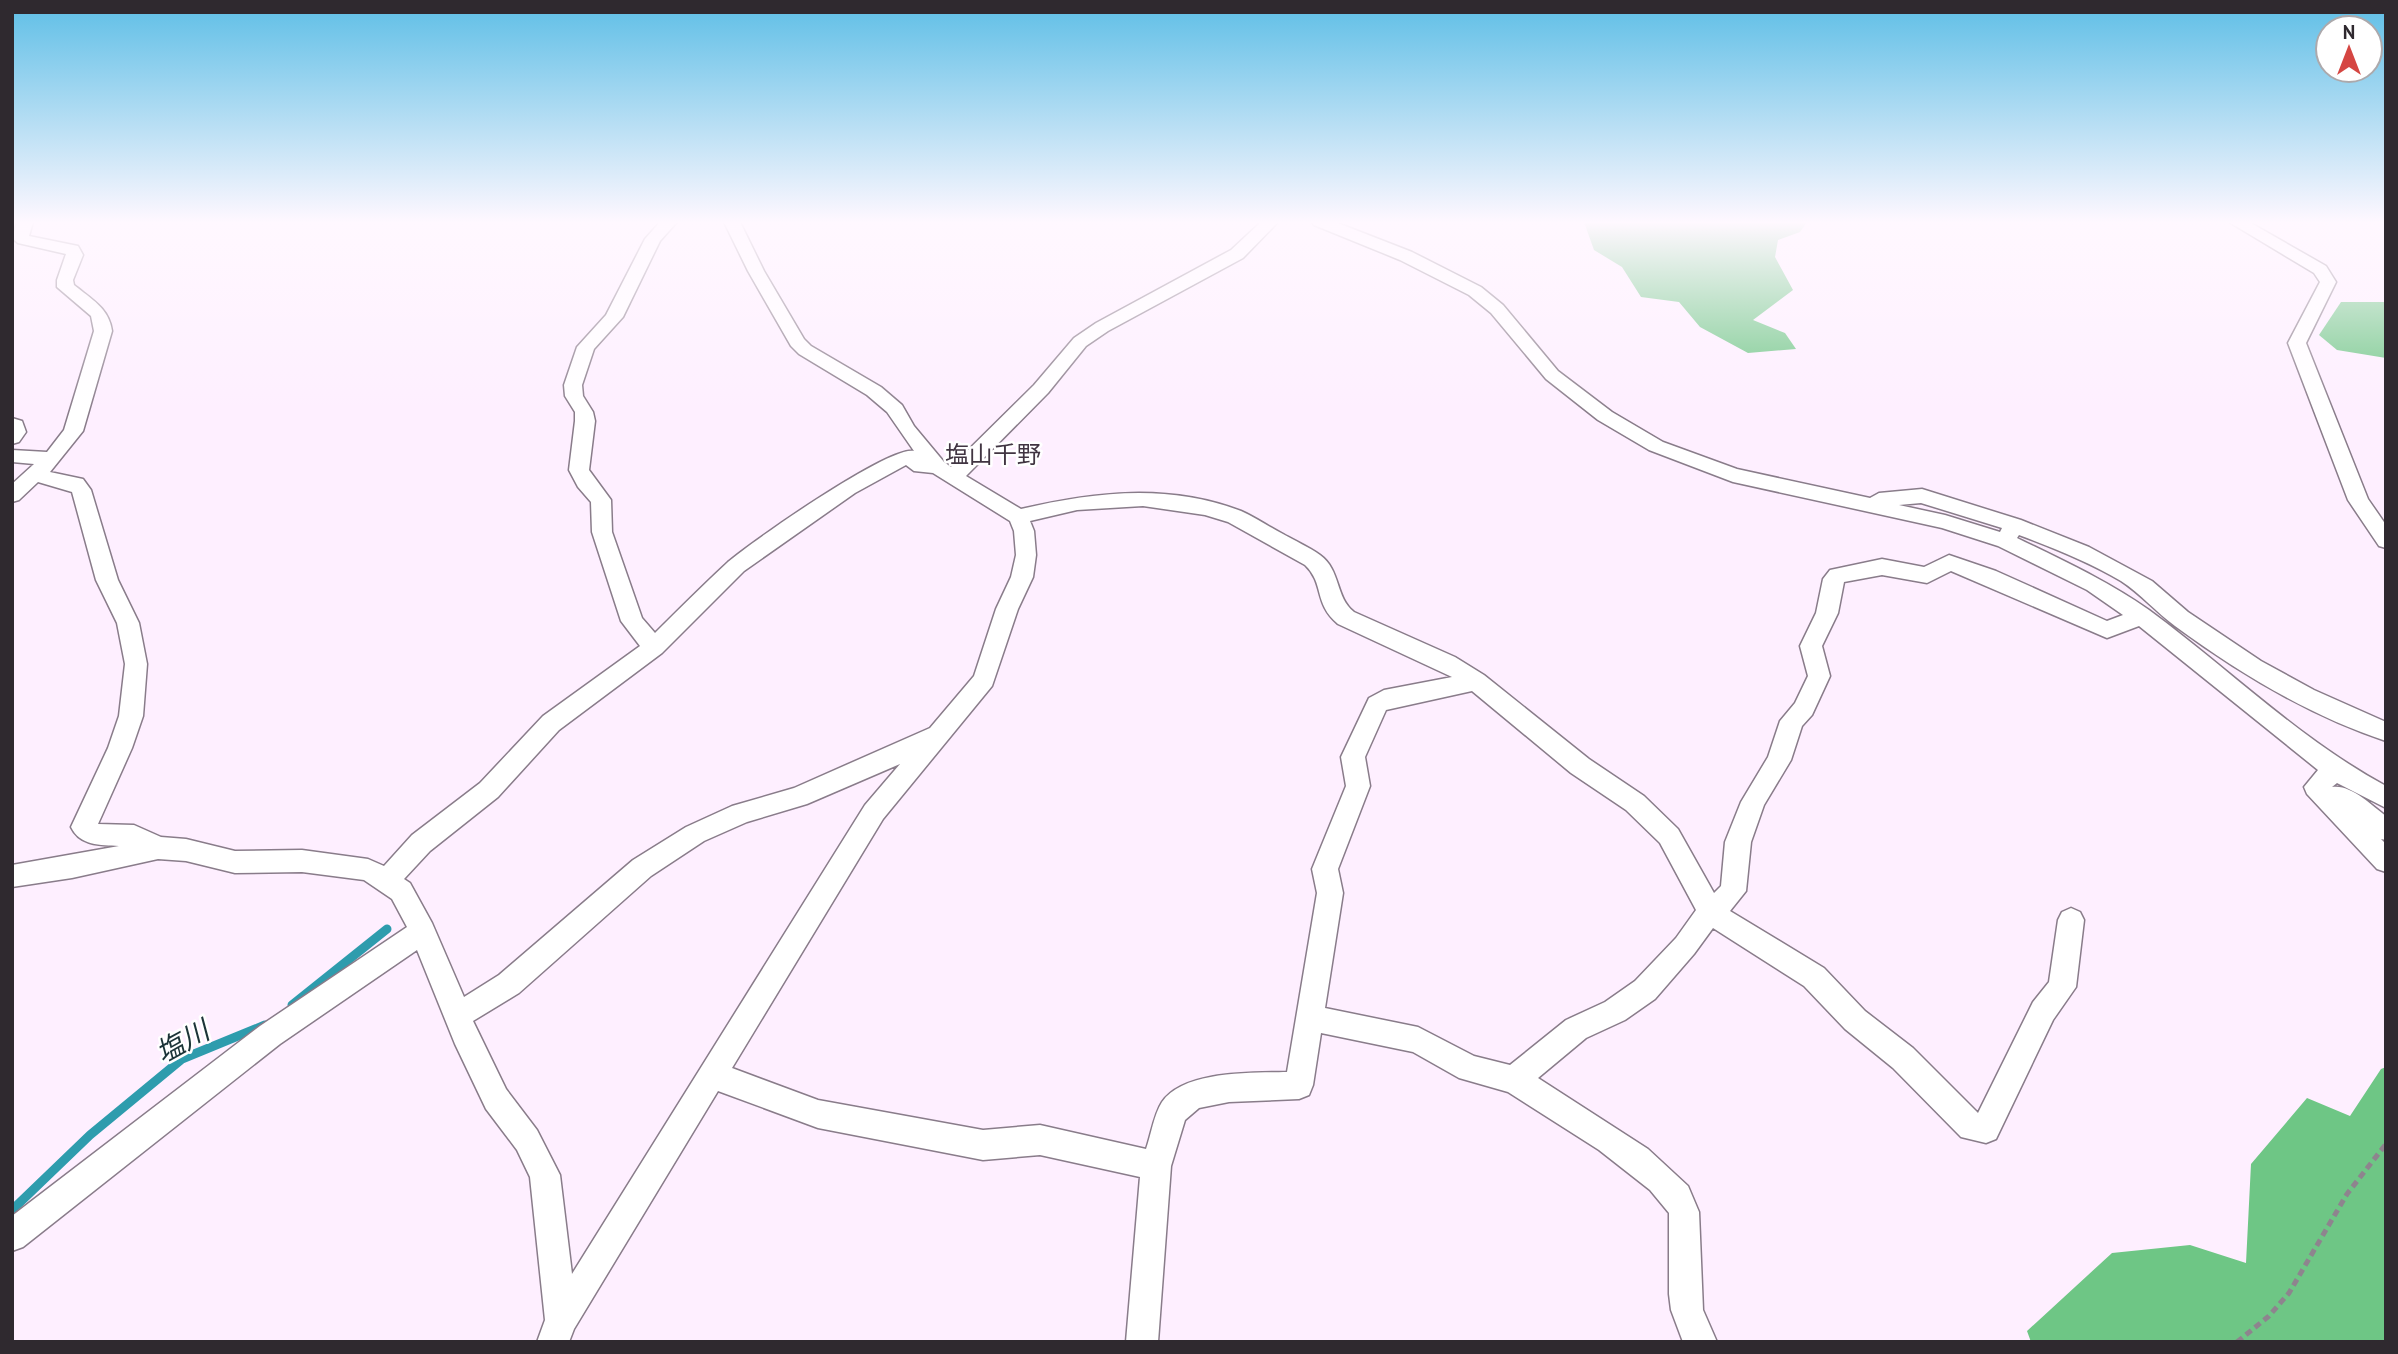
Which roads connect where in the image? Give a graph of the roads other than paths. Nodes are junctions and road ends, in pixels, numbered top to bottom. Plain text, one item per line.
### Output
1 (66, 285) edge
2 (630, 285) edge
3 (764, 285) edge
4 (1179, 285) edge
5 (1464, 285) edge
6 (2326, 285) edge
7 (12, 424) edge
8 (12, 438) edge
9 (12, 456) edge
10 (44, 467) junction
11 (944, 472) junction
12 (12, 495) edge
13 (1018, 517) junction
14 (2010, 533) junction
15 (2386, 541) edge
16 (2141, 616) junction
17 (654, 648) junction
18 (1476, 681) junction
19 (2386, 732) edge
20 (940, 733) junction
21 (2327, 776) junction
22 (2386, 799) edge
23 (2386, 830) edge
24 (158, 848) junction
25 (2386, 861) edge
26 (12, 876) edge
27 (387, 880) junction
28 (1711, 913) junction
29 (2071, 920) dead end
30 (423, 931) junction
31 (457, 1016) junction
32 (1312, 1018) junction
33 (712, 1075) junction
34 (1514, 1080) junction
35 (1156, 1166) junction
36 (12, 1236) edge
37 (557, 1331) edge
38 (1142, 1342) edge
39 (1701, 1342) edge

1 - 10 street
2 - 17 street
3 - 11 street
4 - 11 street
5 - 14 street
6 - 15 street
7 - 8 street
9 - 10 street
10 - 12 street
10 - 24 street
11 - 13 street
11 - 17 street
13 - 18 street
13 - 20 street
14 - 16 street
14 - 19 street
16 - 21 street
16 - 28 street
17 - 27 street
18 - 28 street
18 - 32 street
20 - 31 street
20 - 33 street
21 - 22 street
21 - 23 street
21 - 25 street
24 - 26 street
24 - 27 street
27 - 30 street
28 - 29 street
28 - 34 street
30 - 31 street
30 - 36 street
31 - 37 street
32 - 34 street
32 - 35 street
33 - 35 street
33 - 37 street
34 - 39 street
35 - 38 street

